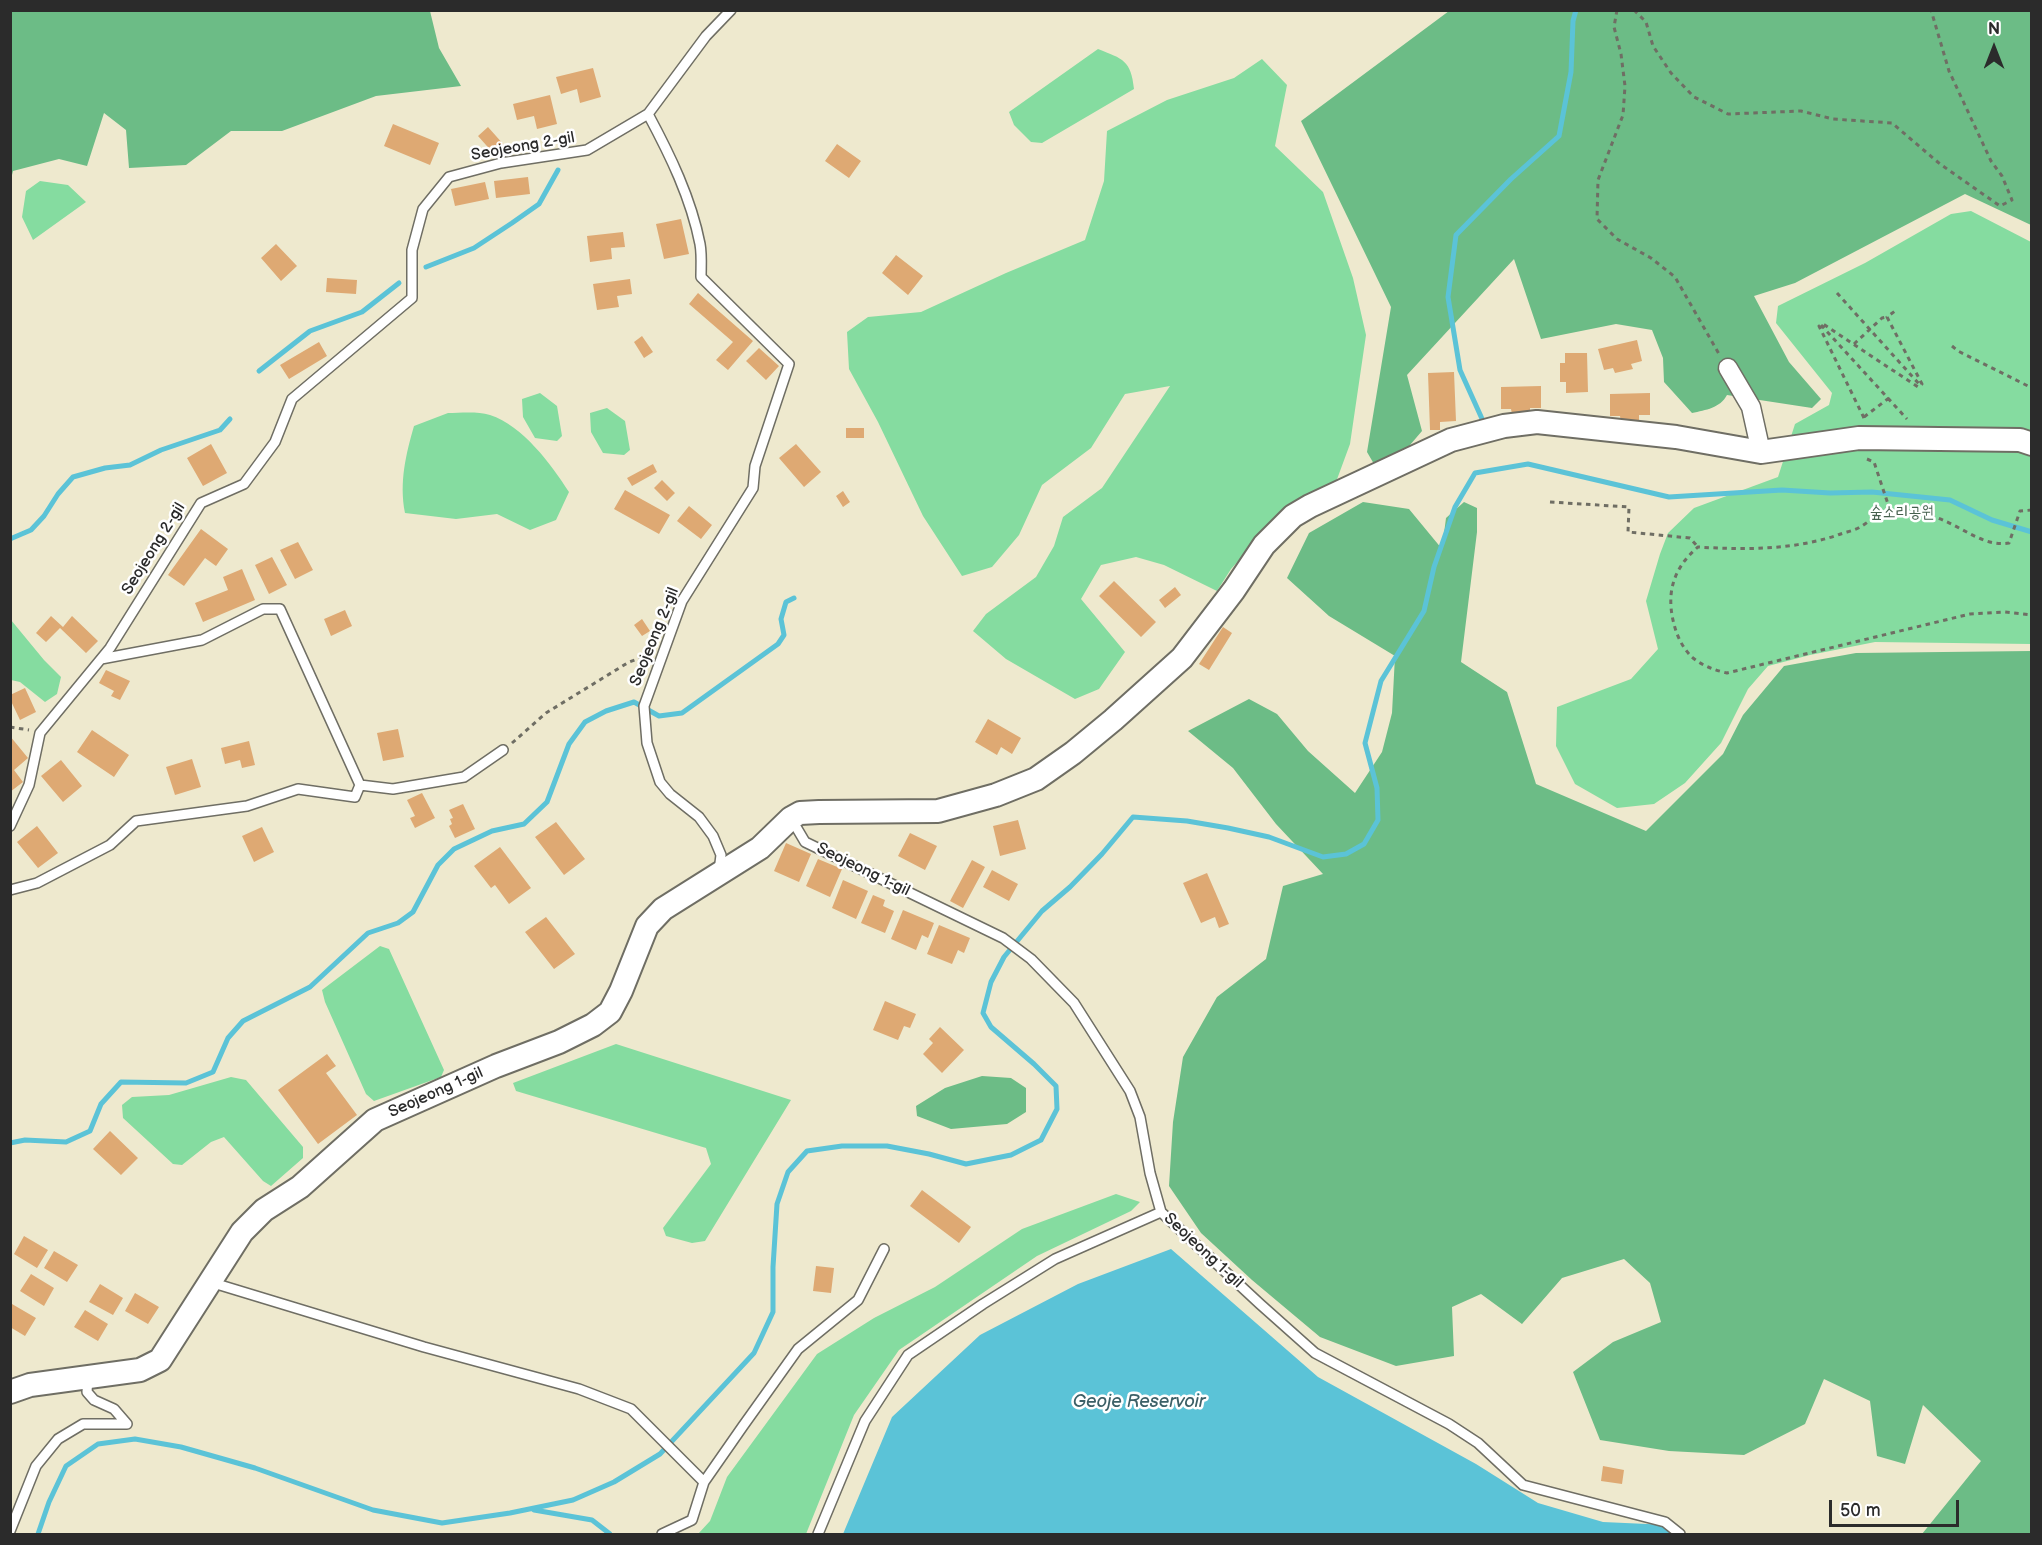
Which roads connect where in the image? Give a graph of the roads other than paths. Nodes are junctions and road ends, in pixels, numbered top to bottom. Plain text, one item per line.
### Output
1 (731, 10) edge
2 (648, 114) junction
3 (1728, 368) road end
4 (2031, 444) edge
5 (1761, 452) junction
6 (101, 659) junction
7 (503, 750) road end
8 (360, 785) junction
9 (791, 818) junction
10 (10, 826) edge
11 (719, 873) junction
12 (10, 890) edge
13 (1161, 1212) junction
14 (884, 1249) dead end
15 (209, 1282) junction
16 (88, 1377) junction
17 (10, 1392) edge
18 (704, 1482) junction
19 (10, 1531) edge
20 (662, 1534) edge
21 (818, 1534) edge
22 (1680, 1534) edge

1 - 2 lane
2 - 6 lane, Seojeong 2-gil
2 - 11 lane, Seojeong 2-gil
3 - 5 street
4 - 5 street
5 - 9 street
6 - 8 lane
6 - 10 lane, Seojeong 2-gil
7 - 8 lane
8 - 12 lane
9 - 11 street, Seojeong 1-gil
9 - 13 lane, Seojeong 1-gil
11 - 15 street, Seojeong 1-gil
13 - 21 lane
13 - 22 lane, Seojeong 1-gil
14 - 18 lane
15 - 16 street, Seojeong 1-gil
15 - 18 lane
16 - 17 street, Seojeong 1-gil
16 - 19 lane
18 - 20 lane

